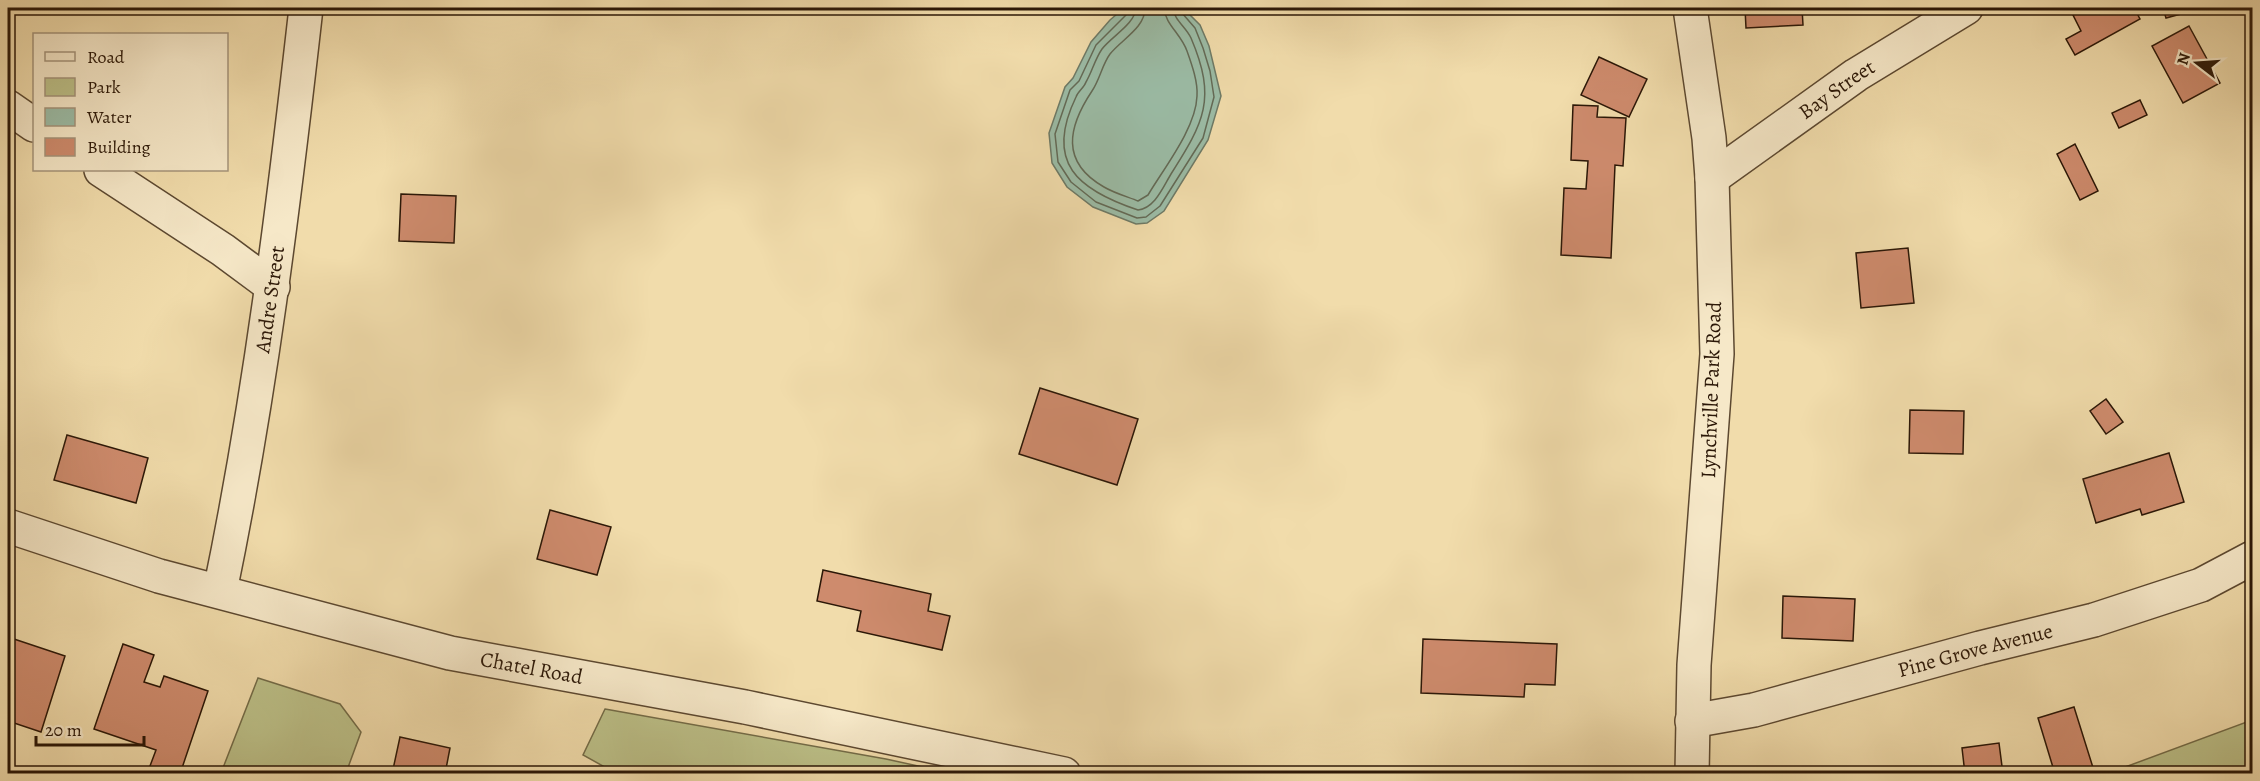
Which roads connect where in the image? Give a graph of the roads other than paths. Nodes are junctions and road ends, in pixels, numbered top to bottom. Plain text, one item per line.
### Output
1 (306, 8) edge
2 (1690, 8) edge
3 (1966, 8) edge
4 (8, 107) edge
5 (33, 124) edge
6 (103, 171) edge
7 (1712, 178) junction
8 (273, 287) junction
9 (8, 526) edge
10 (2253, 558) edge
11 (220, 591) junction
12 (1692, 721) junction
13 (1065, 774) edge
14 (1692, 774) edge

1 - 8 street, Andre Street
2 - 7 street, Lynchville Park Road
3 - 7 street, Bay Street
4 - 5 street
6 - 8 street
7 - 12 street, Lynchville Park Road
8 - 11 street, Andre Street
9 - 11 street, Chatel Road
10 - 12 street, Pine Grove Avenue
11 - 13 street, Chatel Road
12 - 14 street, Lynchville Park Road

